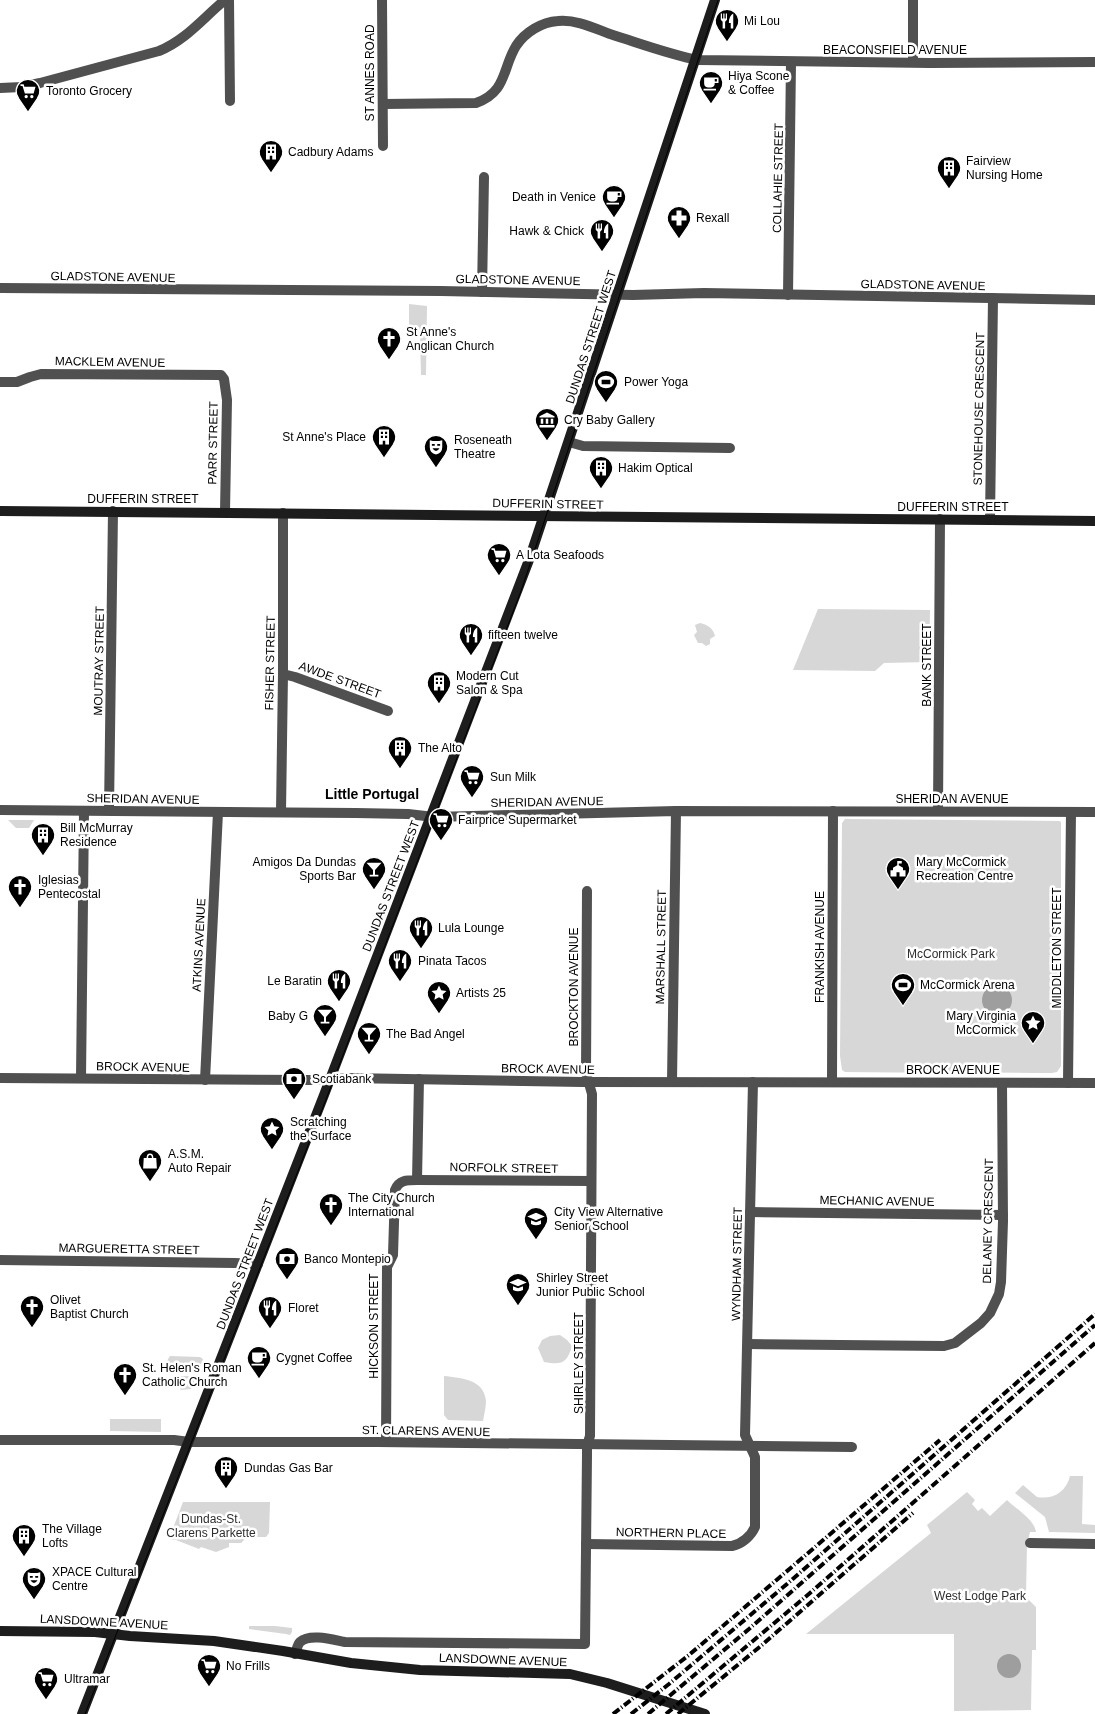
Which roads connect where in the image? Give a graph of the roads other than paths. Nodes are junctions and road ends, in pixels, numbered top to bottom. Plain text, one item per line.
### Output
1 (225, 0) edge
2 (229, 0) edge
3 (382, 0) edge
4 (715, 0) edge
5 (913, 0) edge
6 (696, 60) junction
7 (791, 62) junction
8 (913, 62) junction
9 (1095, 62) edge
10 (0, 88) edge
11 (230, 101) dead end
12 (383, 104) junction
13 (383, 146) dead end
14 (484, 177) dead end
15 (0, 288) edge
16 (482, 292) junction
17 (618, 294) junction
18 (788, 295) junction
19 (993, 298) junction
20 (1095, 300) edge
21 (221, 376) joint
22 (0, 382) edge
23 (569, 442) junction
24 (730, 448) dead end
25 (0, 511) edge
26 (113, 511) junction
27 (225, 512) junction
28 (283, 513) junction
29 (544, 517) junction
30 (940, 519) junction
31 (990, 520) junction
32 (1095, 521) edge
33 (283, 674) junction
34 (388, 711) dead end
35 (0, 810) edge
36 (109, 810) junction
37 (84, 811) junction
38 (938, 811) junction
39 (218, 812) junction
40 (281, 812) junction
41 (676, 812) junction
42 (833, 812) junction
43 (1071, 812) junction
44 (1095, 812) edge
45 (431, 816) junction
46 (587, 891) dead end
47 (0, 1078) edge
48 (81, 1078) junction
49 (330, 1079) junction
50 (419, 1079) junction
51 (205, 1080) junction
52 (588, 1082) junction
53 (672, 1082) junction
54 (753, 1082) junction
55 (832, 1082) junction
56 (1002, 1083) junction
57 (1068, 1083) junction
58 (1095, 1083) edge
59 (417, 1180) junction
60 (591, 1181) junction
61 (750, 1212) junction
62 (1003, 1215) junction
63 (0, 1260) edge
64 (258, 1264) junction
65 (748, 1344) junction
66 (0, 1440) edge
67 (189, 1442) junction
68 (386, 1442) junction
69 (587, 1445) junction
70 (750, 1446) junction
71 (852, 1448) dead end
72 (1030, 1543) dead end
73 (586, 1544) junction
74 (1095, 1544) edge
75 (0, 1631) edge
76 (113, 1634) junction
77 (585, 1644) joint
78 (295, 1654) junction
79 (82, 1714) edge
80 (705, 1714) edge

1 - 10 street
2 - 11 street
3 - 12 street, ST ANNES ROAD
4 - 6 main road, DUNDAS STREET WEST
5 - 8 street
6 - 7 street, BEACONSFIELD AVENUE
6 - 12 street, BEACONSFIELD AVENUE
6 - 17 main road, DUNDAS STREET WEST
7 - 8 street, BEACONSFIELD AVENUE
7 - 18 street, COLLAHIE STREET
8 - 9 street, BEACONSFIELD AVENUE
12 - 13 street, ST ANNES ROAD
14 - 16 street
15 - 16 street, GLADSTONE AVENUE
16 - 17 street, GLADSTONE AVENUE
17 - 18 street, GLADSTONE AVENUE
17 - 23 main road, DUNDAS STREET WEST
18 - 19 street, GLADSTONE AVENUE
19 - 20 street, GLADSTONE AVENUE
19 - 31 street, STONEHOUSE CRESCENT
21 - 22 street, MACKLEM AVENUE
21 - 27 street, PARR STREET
23 - 24 street
23 - 29 main road, DUNDAS STREET WEST
25 - 26 main road, DUFFERIN STREET
26 - 27 main road, DUFFERIN STREET
26 - 36 street, MOUTRAY STREET
27 - 28 main road, DUFFERIN STREET
28 - 29 main road, DUFFERIN STREET
28 - 33 street, FISHER STREET
29 - 30 main road, DUFFERIN STREET
29 - 45 main road, DUNDAS STREET WEST
30 - 31 main road, DUFFERIN STREET
30 - 38 street, BANK STREET
31 - 32 main road, DUFFERIN STREET
33 - 34 street, AWDE STREET
33 - 40 street, FISHER STREET
35 - 37 street, SHERIDAN AVENUE
36 - 37 street, SHERIDAN AVENUE
36 - 39 street, SHERIDAN AVENUE
37 - 48 street
38 - 42 street, SHERIDAN AVENUE
38 - 43 street, SHERIDAN AVENUE
39 - 40 street, SHERIDAN AVENUE
39 - 51 street, ATKINS AVENUE
40 - 45 street, SHERIDAN AVENUE
41 - 42 street, SHERIDAN AVENUE
41 - 45 street, SHERIDAN AVENUE
41 - 53 street, MARSHALL STREET
42 - 55 street, FRANKISH AVENUE
43 - 44 street, SHERIDAN AVENUE
43 - 57 street, MIDDLETON STREET
45 - 49 main road, DUNDAS STREET WEST
46 - 52 street, BROCKTON AVENUE
47 - 48 street, BROCK AVENUE
48 - 51 street, BROCK AVENUE
49 - 50 street, BROCK AVENUE
49 - 51 street, BROCK AVENUE
49 - 64 main road, DUNDAS STREET WEST
50 - 52 street, BROCK AVENUE
50 - 59 street
52 - 53 street, BROCK AVENUE
52 - 60 street, SHIRLEY STREET
53 - 54 street, BROCK AVENUE
54 - 55 street, BROCK AVENUE
54 - 61 street, WYNDHAM STREET
55 - 56 street, BROCK AVENUE
56 - 57 street, BROCK AVENUE
56 - 62 street, DELANEY CRESCENT
57 - 58 street, BROCK AVENUE
59 - 60 street, NORFOLK STREET
59 - 68 street, HICKSON STREET
60 - 69 street, SHIRLEY STREET
61 - 62 street, MECHANIC AVENUE
61 - 65 street, WYNDHAM STREET
62 - 65 street, DELANEY CRESCENT
63 - 64 street, MARGUERETTA STREET
64 - 67 main road, DUNDAS STREET WEST
65 - 70 street, WYNDHAM STREET
66 - 67 street, ST. CLARENS AVENUE
67 - 68 street, ST. CLARENS AVENUE
67 - 76 main road, DUNDAS STREET WEST
68 - 69 street, ST. CLARENS AVENUE
69 - 70 street, ST. CLARENS AVENUE
69 - 73 street, SHIRLEY STREET
70 - 71 street, ST. CLARENS AVENUE
70 - 73 street, NORTHERN PLACE
72 - 74 street
73 - 77 street, SHIRLEY STREET
75 - 76 main road, LANSDOWNE AVENUE
76 - 78 main road, LANSDOWNE AVENUE
76 - 79 main road, DUNDAS STREET WEST
77 - 78 street, LANSDOWNE AVENUE
78 - 80 main road, LANSDOWNE AVENUE

